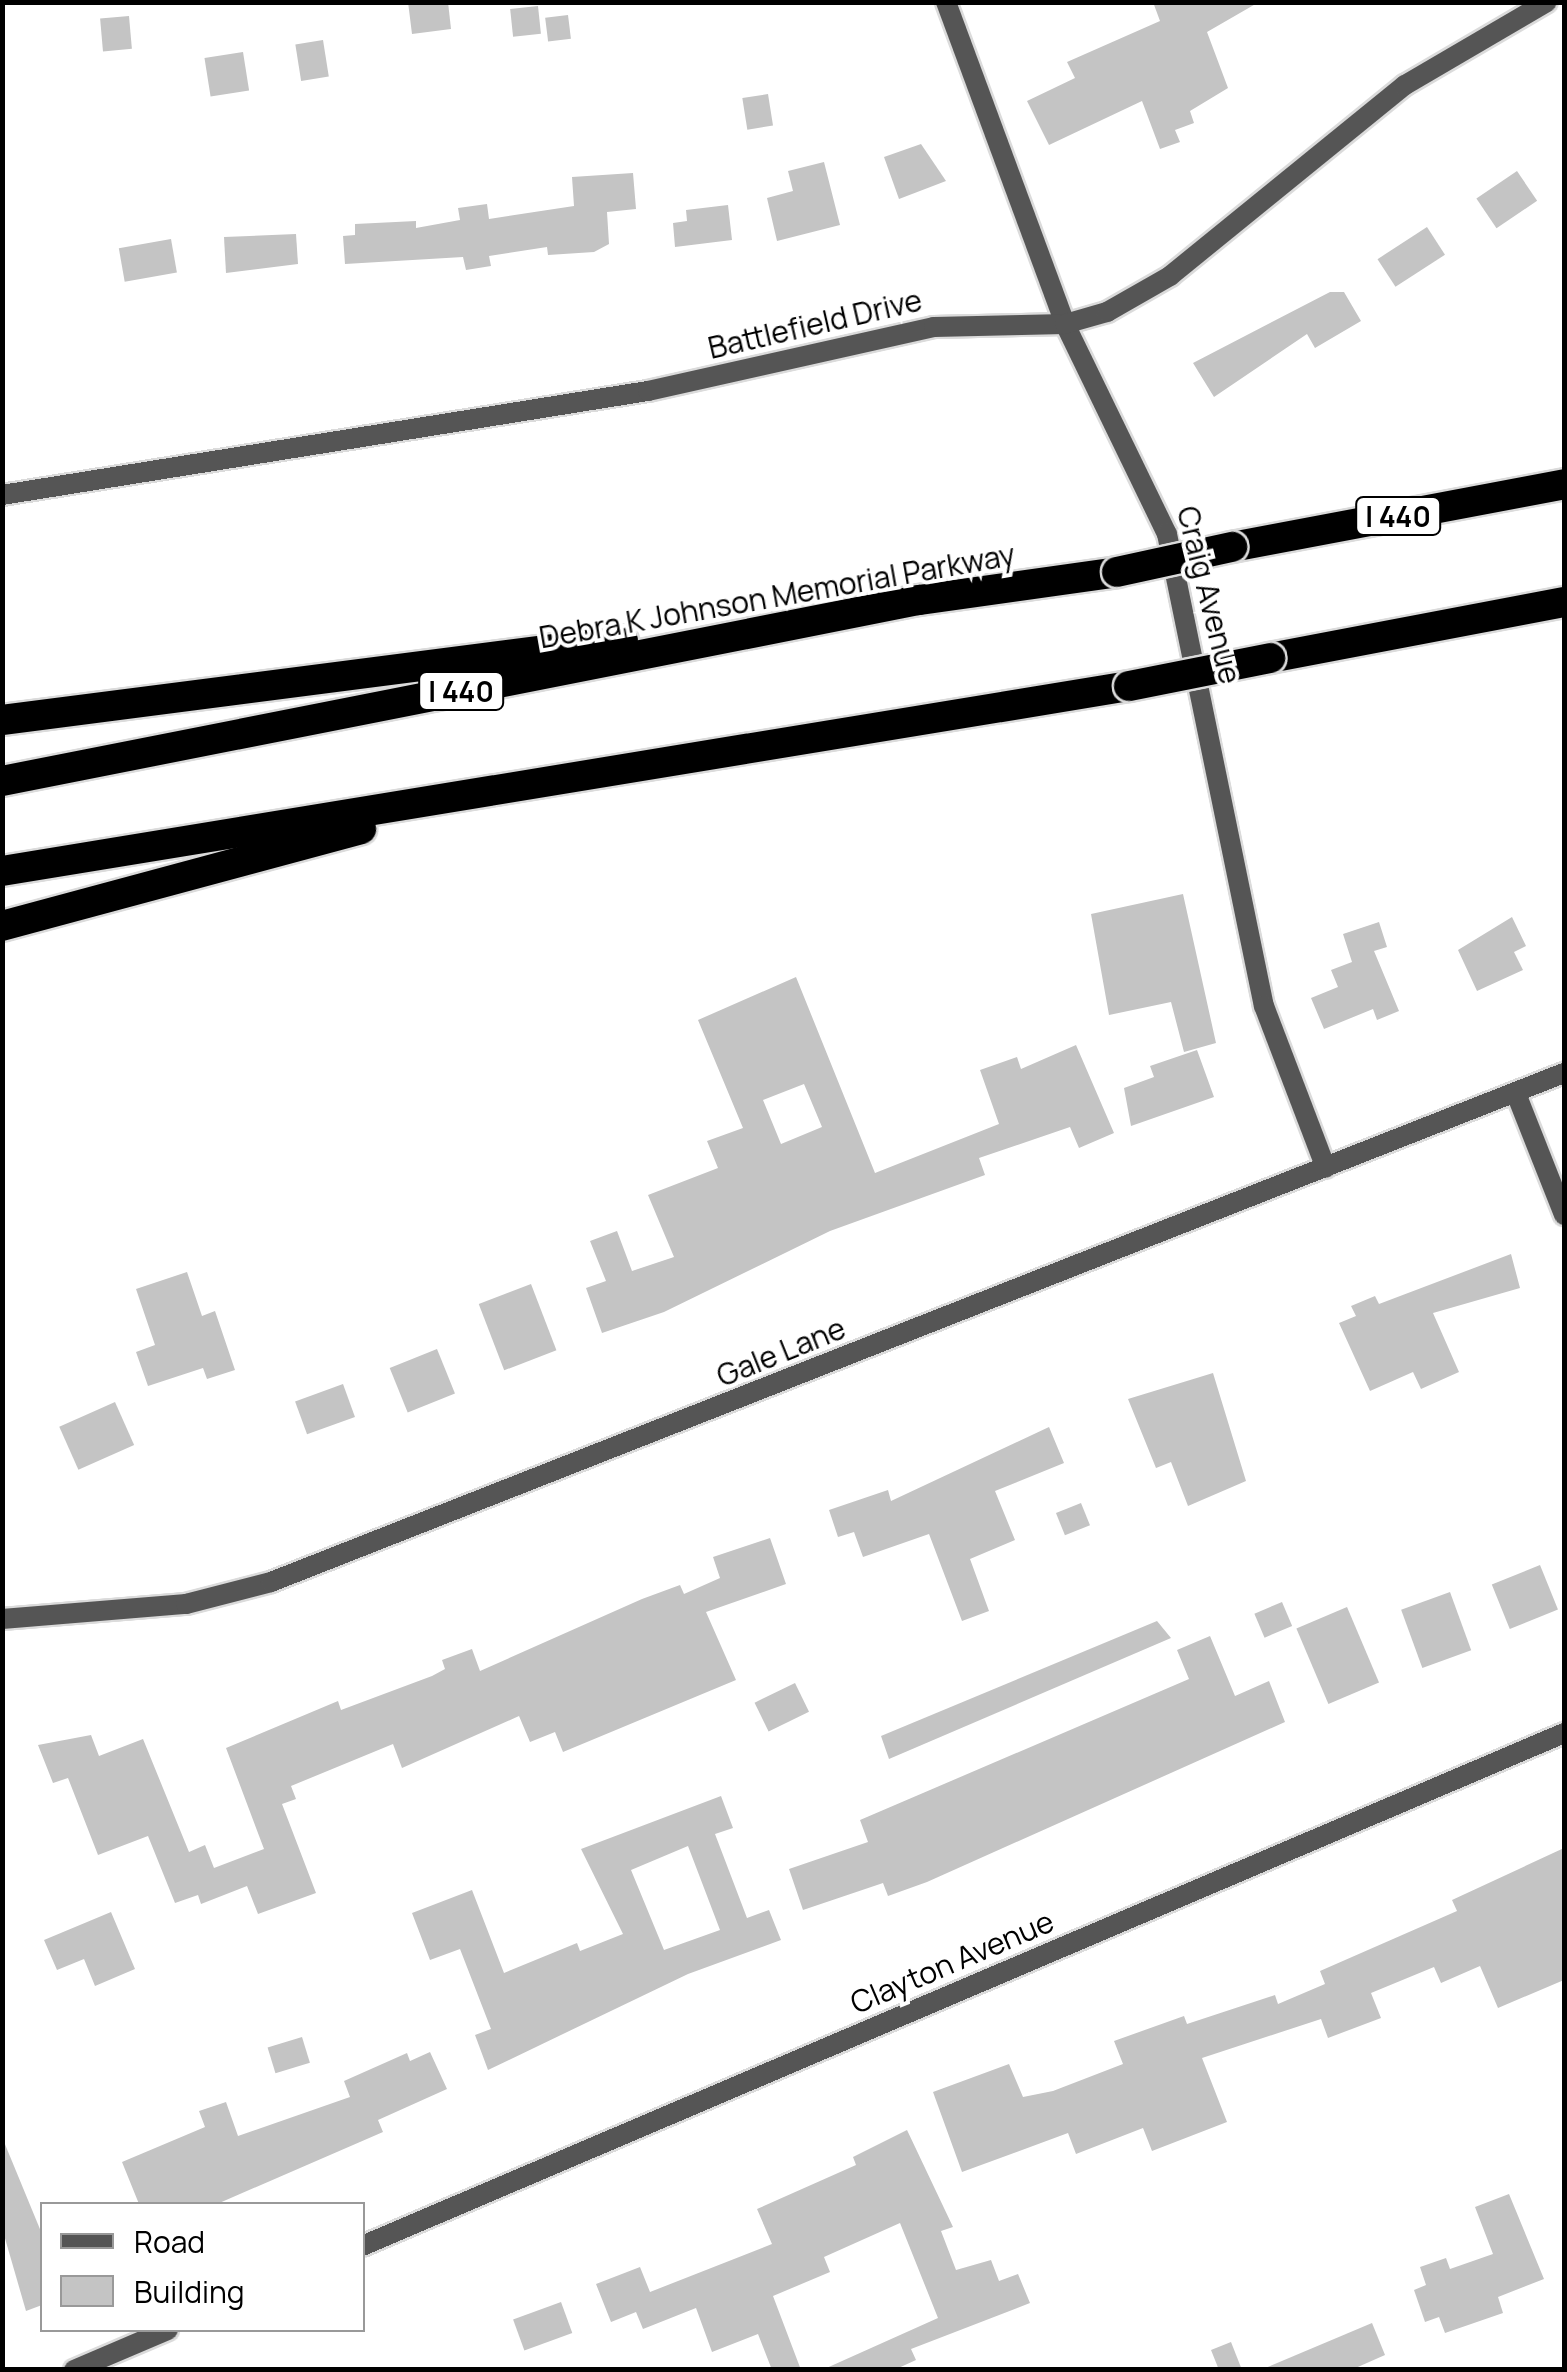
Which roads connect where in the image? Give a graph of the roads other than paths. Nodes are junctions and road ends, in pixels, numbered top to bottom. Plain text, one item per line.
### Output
1 (946, 2) edge
2 (1540, 4) edge
3 (1065, 324) junction
4 (1564, 484) edge
5 (2, 495) edge
6 (919, 600) junction
7 (1564, 602) edge
8 (2, 720) edge
9 (586, 772) junction
10 (2, 781) edge
11 (2, 872) edge
12 (2, 926) edge
13 (1564, 1074) edge
14 (1517, 1096) junction
15 (1326, 1168) junction
16 (1564, 1214) edge
17 (2, 1619) edge
18 (1564, 1733) edge
19 (365, 2245) edge
20 (163, 2332) edge
21 (74, 2370) edge

1 - 3 street, Craig Avenue
2 - 3 street, Battlefield Drive
3 - 5 street, Battlefield Drive
3 - 15 street, Craig Avenue
4 - 6 highway, Debra K Johnson Memorial Parkway / I 440, bridge
6 - 8 highway
6 - 10 highway, Debra K Johnson Memorial Parkway / I 440
7 - 9 highway, bridge
9 - 11 highway
9 - 12 highway
13 - 14 street, Gale Lane
14 - 15 street, Gale Lane
14 - 16 street
15 - 17 street, Gale Lane
18 - 19 street, Clayton Avenue
20 - 21 street

